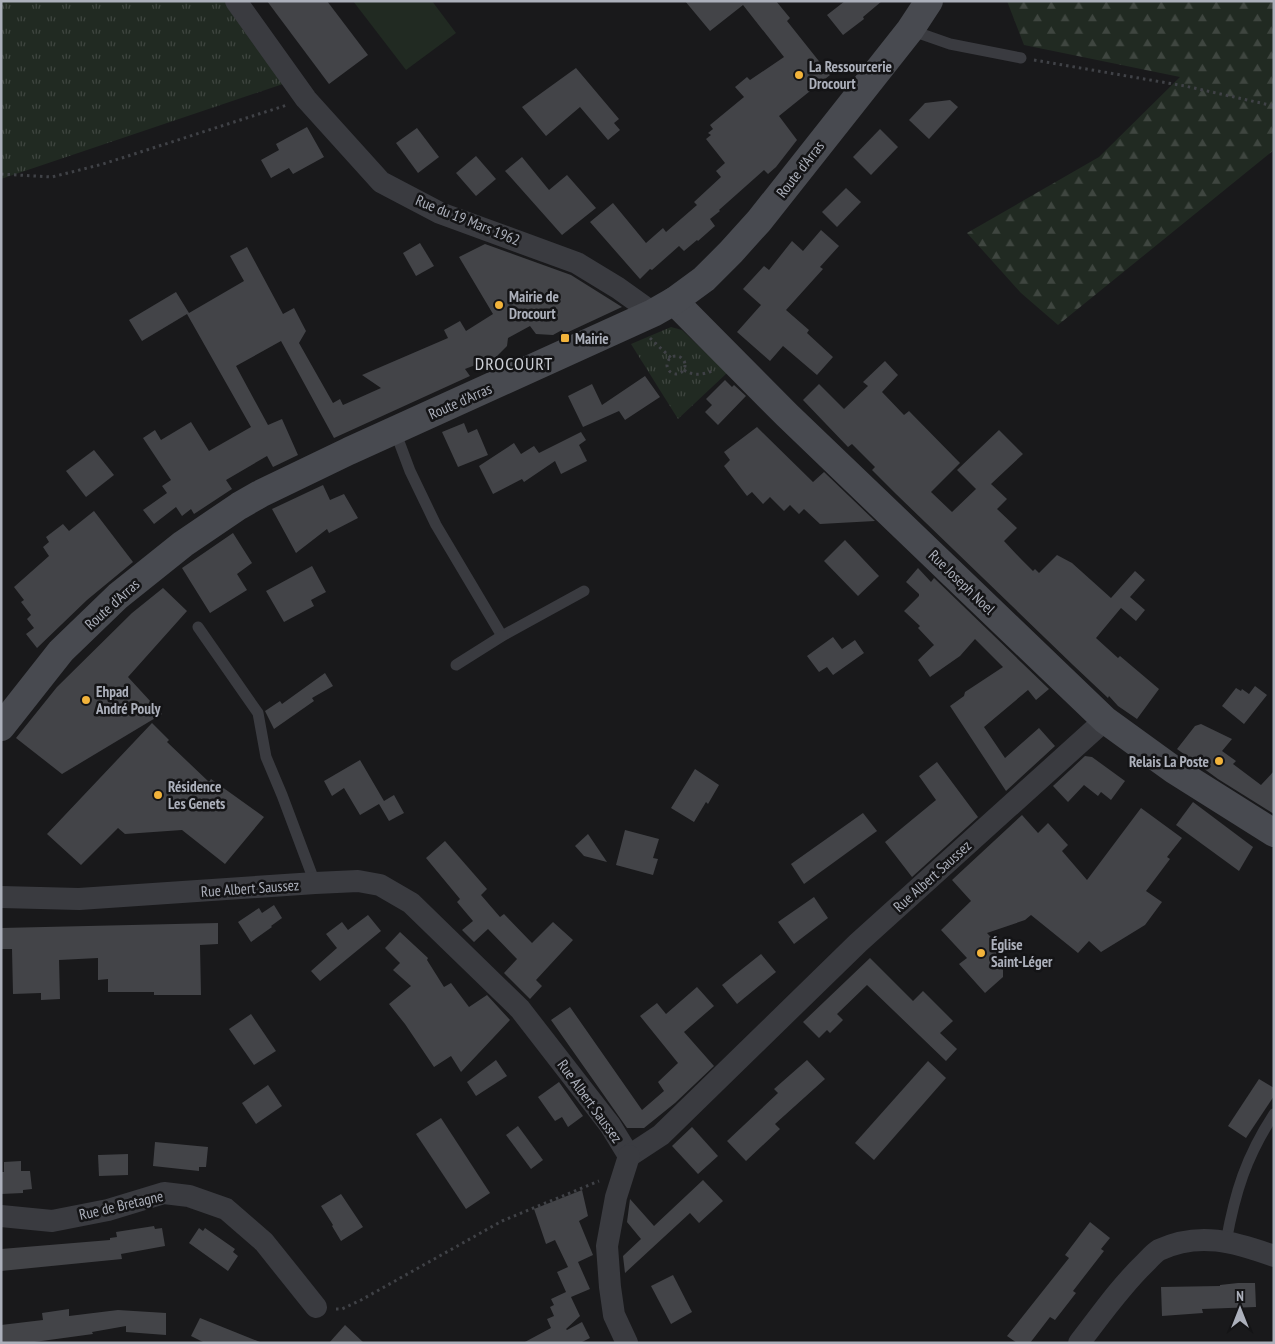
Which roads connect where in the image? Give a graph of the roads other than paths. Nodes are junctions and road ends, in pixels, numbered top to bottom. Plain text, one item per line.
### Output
1 (236, 1) edge
2 (929, 1) edge
3 (910, 30) junction
4 (1021, 58) road end
5 (663, 307) junction
6 (394, 430) junction
7 (584, 591) dead end
8 (198, 627) dead end
9 (502, 636) junction
10 (456, 665) dead end
11 (1105, 720) junction
12 (1, 727) edge
13 (1274, 833) edge
14 (316, 883) junction
15 (1, 897) edge
16 (1274, 1114) edge
17 (629, 1156) junction
18 (1, 1216) edge
19 (1226, 1242) junction
20 (1274, 1256) edge
21 (316, 1307) road end
22 (627, 1343) edge
23 (1079, 1343) edge

1 - 5 street, Rue du 19 Mars 1962
2 - 3 main road, Route d'Arras
3 - 4 lane
3 - 5 main road, Route d'Arras
5 - 6 main road, Route d'Arras
5 - 11 main road, Rue Joseph Noel
6 - 9 lane
6 - 12 main road, Route d'Arras
7 - 9 lane
8 - 14 lane
9 - 10 lane
11 - 13 main road, Rue Joseph Noel
11 - 17 street, Rue Albert Saussez
14 - 15 street, Rue Albert Saussez
14 - 17 street, Rue Albert Saussez
16 - 19 lane
17 - 22 street
18 - 21 street, Rue de Bretagne
19 - 20 street
19 - 23 street

